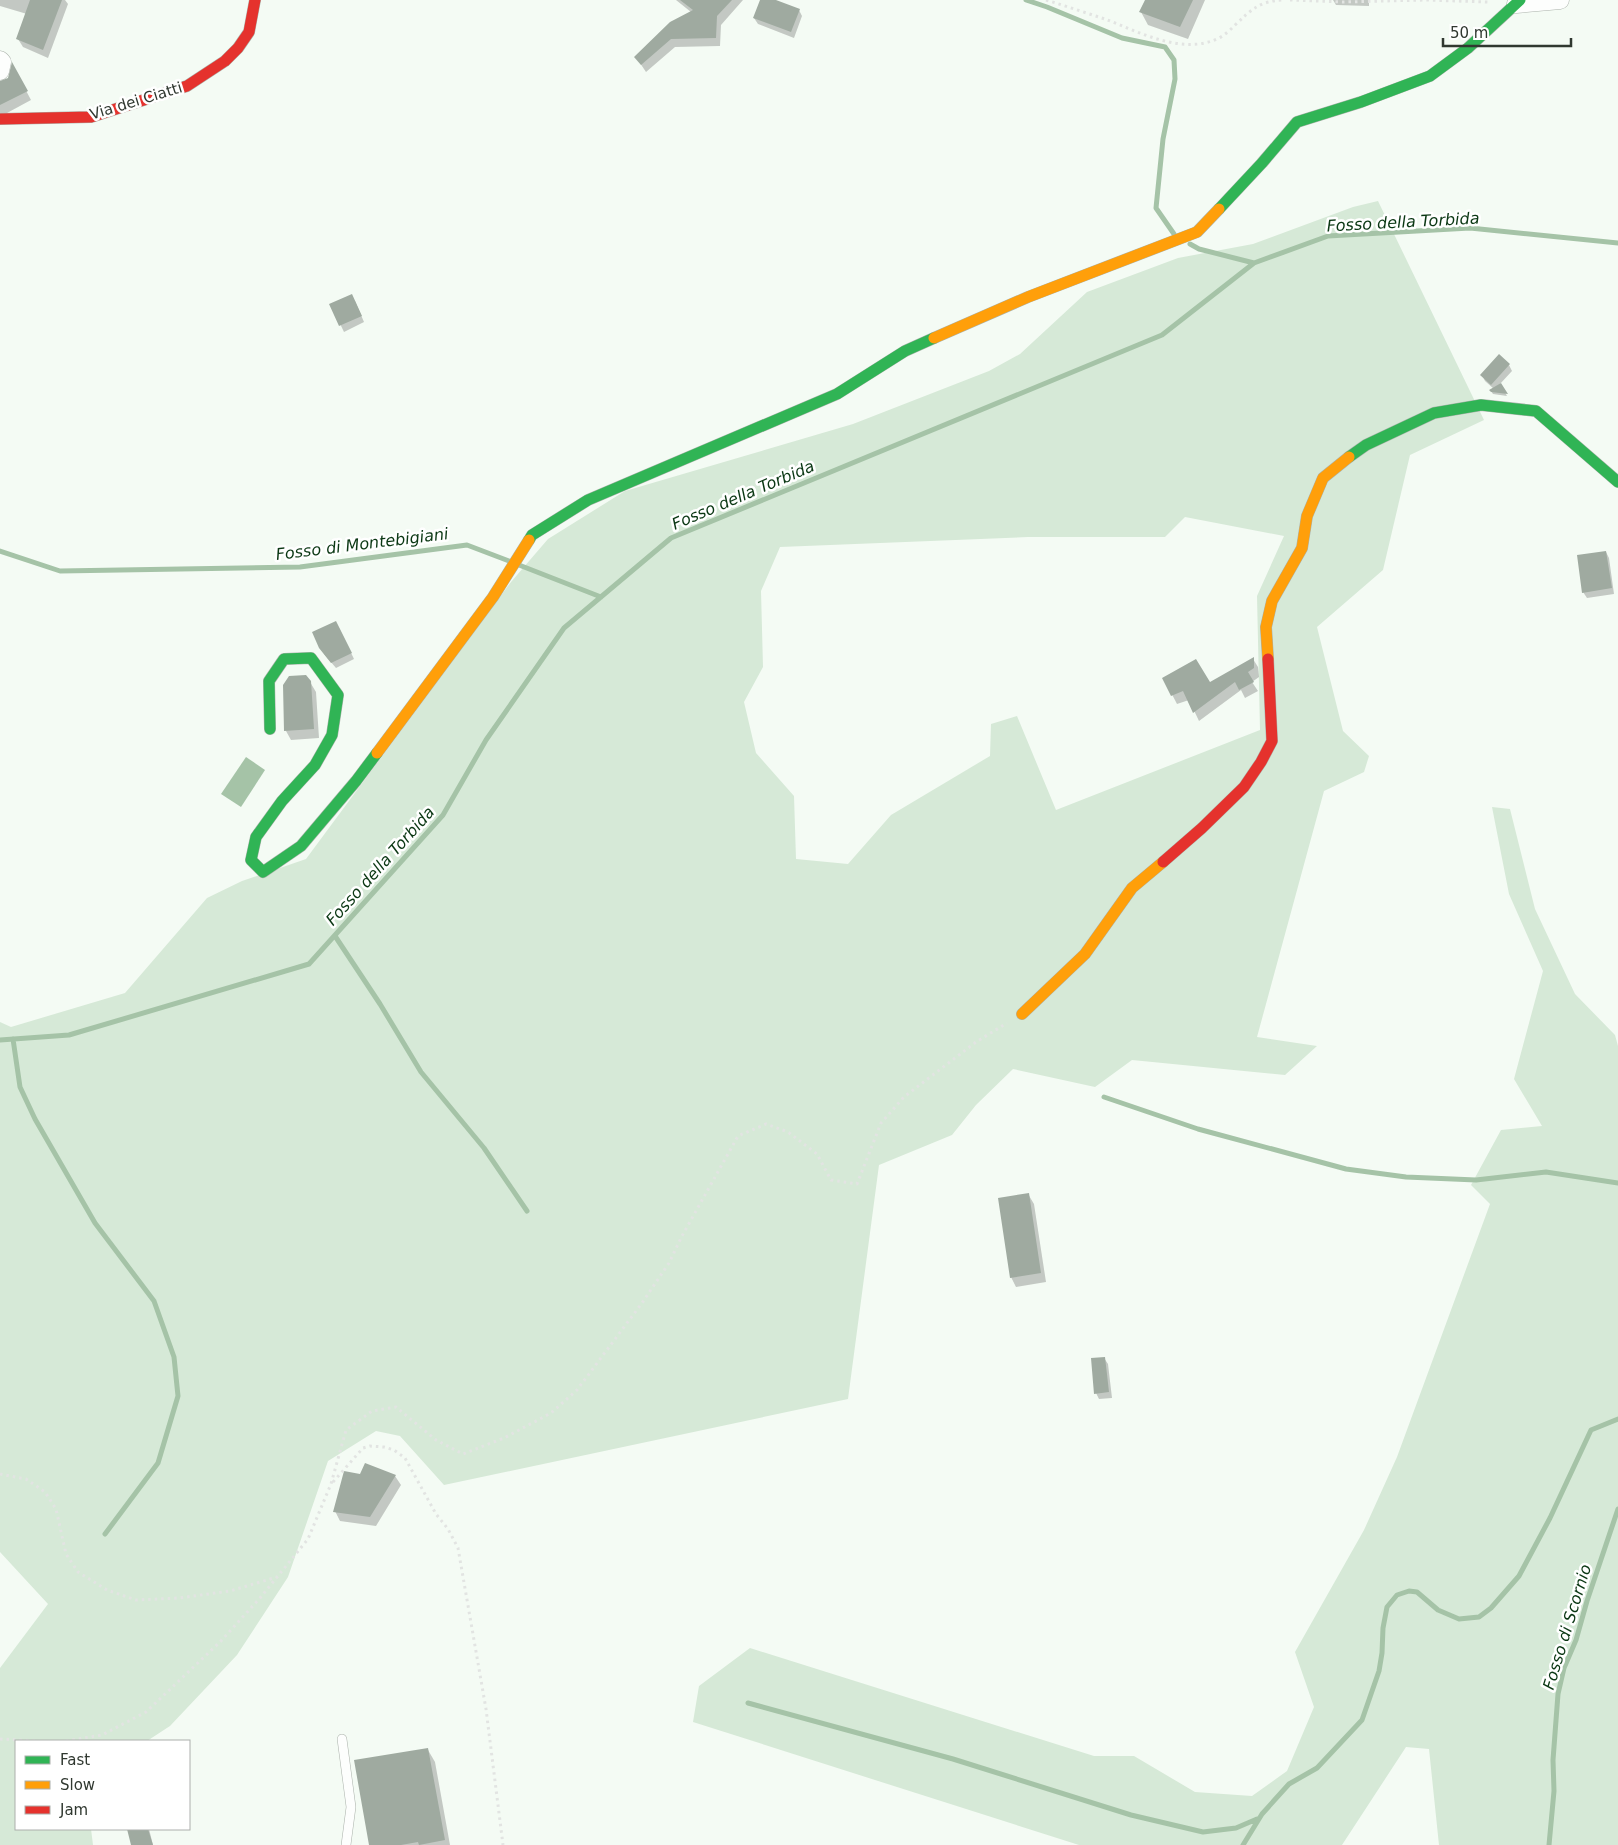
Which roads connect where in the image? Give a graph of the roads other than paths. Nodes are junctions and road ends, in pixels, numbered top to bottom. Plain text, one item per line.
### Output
1 (255, 0) edge
2 (1560, 0) edge
3 (1518, 2) edge
4 (0, 60) edge
5 (0, 71) edge
6 (0, 119) edge
7 (1618, 482) edge
8 (270, 729) dead end
9 (1022, 1014) road end
10 (342, 1739) dead end
11 (346, 1845) edge

1 - 6 street, Via dei Ciatti
2 - 3 street
3 - 8 street
4 - 5 street
7 - 9 street
10 - 11 lane

